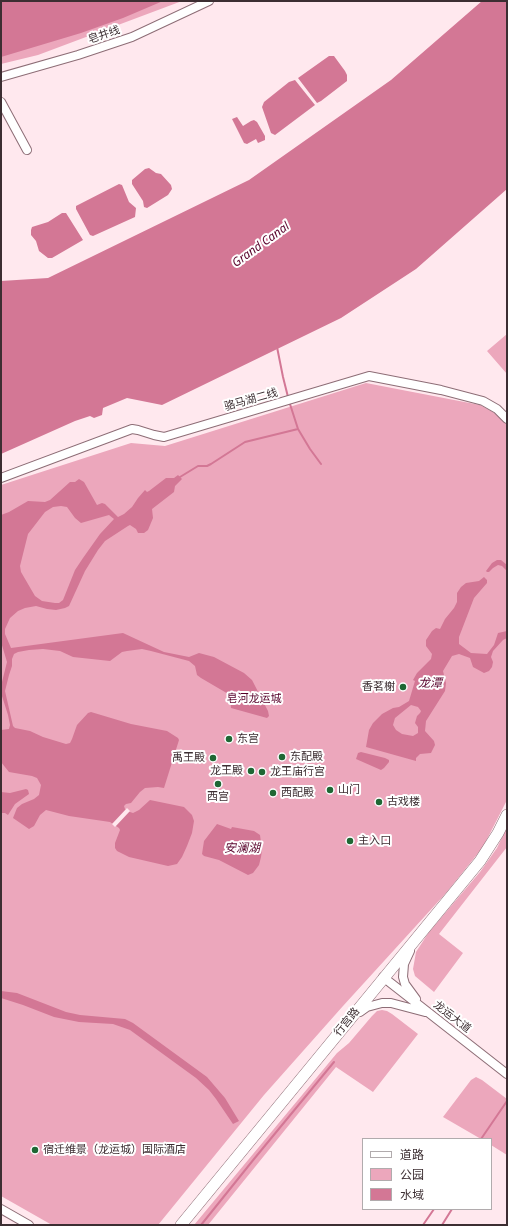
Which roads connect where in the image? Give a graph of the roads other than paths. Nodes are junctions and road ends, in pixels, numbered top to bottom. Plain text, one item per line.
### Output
1 (209, 1) edge
2 (1, 77) edge
3 (1, 102) edge
4 (27, 150) dead end
5 (507, 419) edge
6 (1, 478) edge
7 (507, 815) edge
8 (415, 941) junction
9 (383, 977) junction
10 (428, 1012) junction
11 (348, 1021) junction
12 (507, 1074) edge
13 (1, 1209) edge
14 (29, 1225) edge
15 (181, 1225) edge

1 - 2 street, 皂井线
3 - 4 street
5 - 6 street, 骆马湖二线
7 - 8 main road, 行宫路
8 - 9 main road, 行宫路
8 - 10 street
9 - 10 street, 龙运大道
9 - 11 main road, 行宫路
10 - 11 street
10 - 12 street, 龙运大道
11 - 15 main road, 行宫路
13 - 14 street

